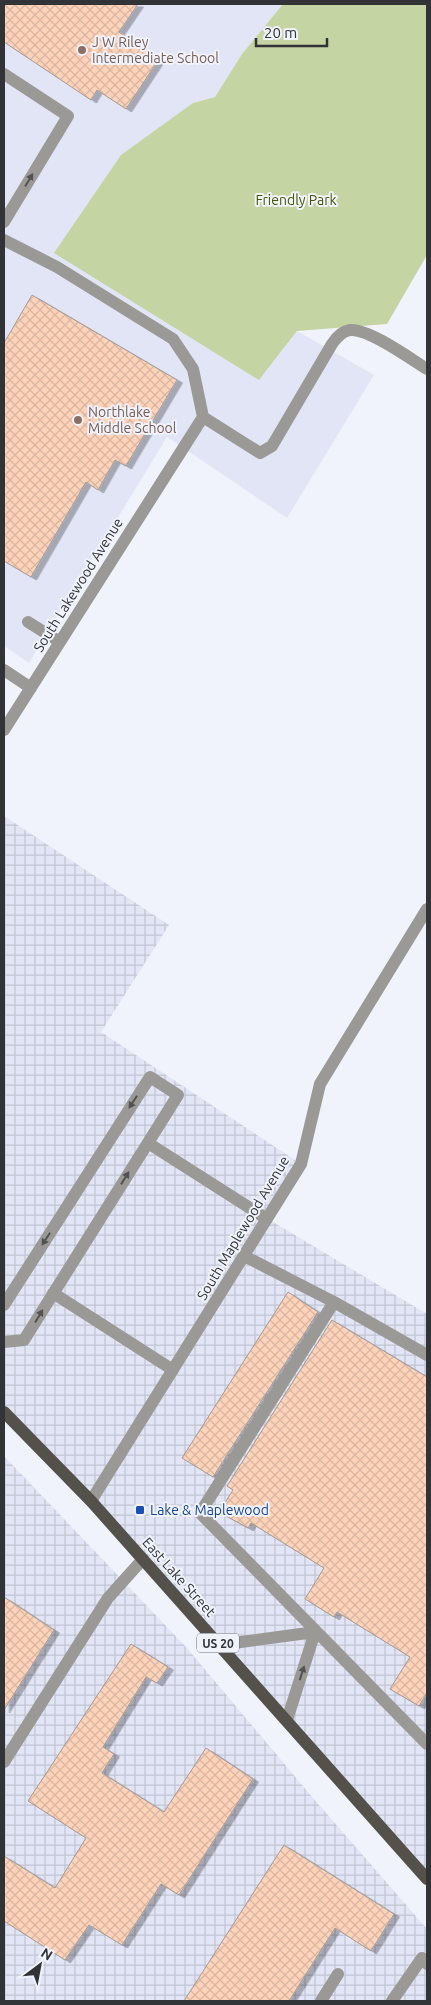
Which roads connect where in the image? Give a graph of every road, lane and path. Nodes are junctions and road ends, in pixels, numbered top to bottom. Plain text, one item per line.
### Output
1 (4, 74) edge
2 (4, 222) edge
3 (4, 240) edge
4 (427, 369) edge
5 (203, 417) junction
6 (28, 622) dead end
7 (60, 642) junction
8 (4, 670) edge
9 (31, 688) junction
10 (4, 730) edge
11 (427, 908) edge
12 (148, 1142) junction
13 (268, 1218) junction
14 (244, 1256) junction
15 (53, 1293) junction
16 (334, 1302) junction
17 (4, 1305) edge
18 (4, 1342) edge
19 (427, 1356) edge
20 (173, 1370) junction
21 (4, 1412) edge
22 (91, 1501) junction
23 (143, 1559) junction
24 (315, 1632) junction
25 (220, 1644) junction
26 (287, 1720) junction
27 (427, 1744) edge
28 (4, 1762) edge
29 (427, 1879) edge
30 (427, 1964) edge
31 (338, 1974) dead end
32 (321, 2001) edge
33 (392, 2001) edge

2 -> 1 street
3 - 5 street
4 - 5 street
5 - 7 street, South Lakewood Avenue
6 - 7 street
7 - 9 street, South Lakewood Avenue
8 - 9 street
9 - 10 street, South Lakewood Avenue
11 - 13 street, South Maplewood Avenue
12 - 13 street
15 -> 12 street
12 -> 17 street
13 - 14 street, South Maplewood Avenue
14 - 16 street
14 - 20 street, South Maplewood Avenue
18 -> 15 street
15 - 20 street
16 - 19 street
16 - 24 street
20 - 22 street, South Maplewood Avenue
21 - 22 main road, East Lake Street / US 20
22 - 23 main road, East Lake Street / US 20
23 - 25 main road, East Lake Street / US 20
23 - 28 street
24 - 25 street
26 -> 24 street
24 - 27 street
25 - 26 main road, East Lake Street / US 20
26 - 29 main road, East Lake Street / US 20
30 - 33 street
31 - 32 street

